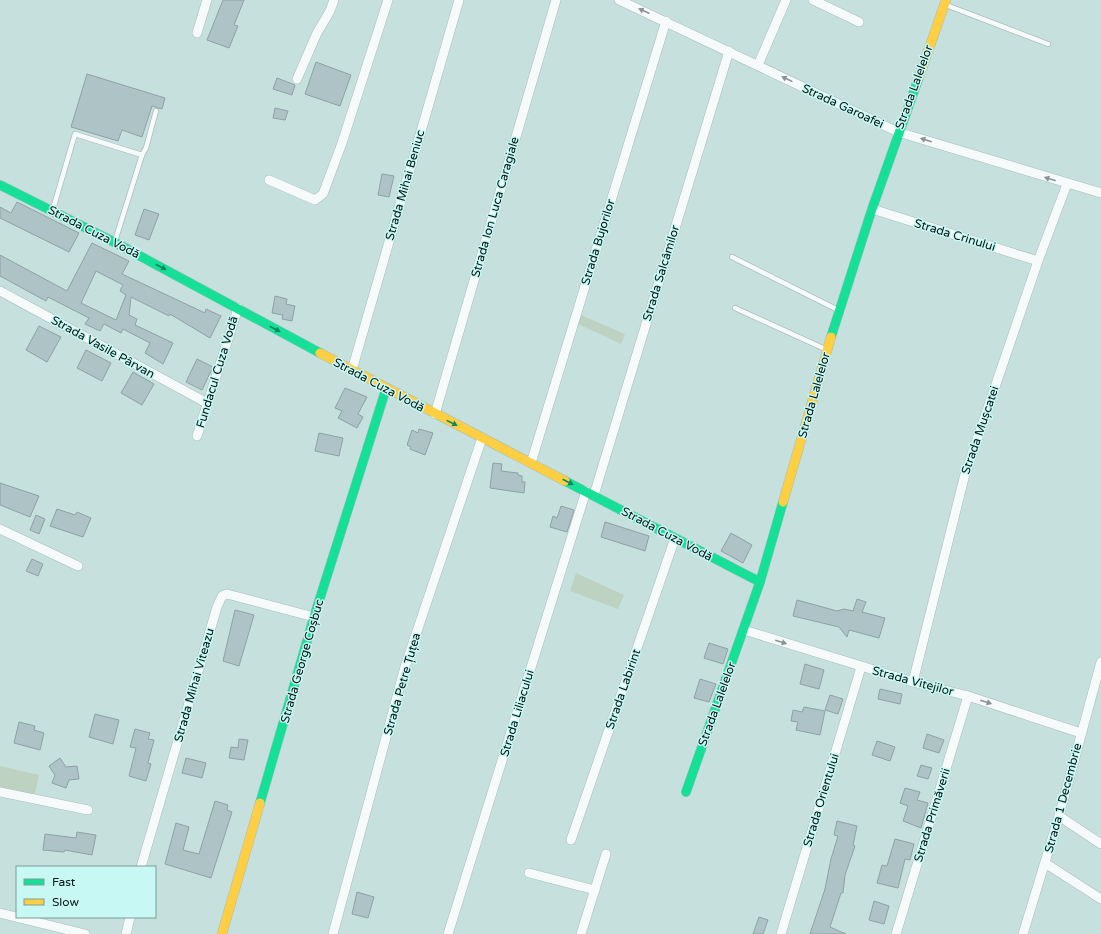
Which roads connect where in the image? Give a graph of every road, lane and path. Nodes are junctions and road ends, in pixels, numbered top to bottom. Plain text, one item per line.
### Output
1 (207, 0) edge
2 (334, 0) edge
3 (388, 0) edge
4 (459, 0) edge
5 (556, 0) edge
6 (619, 0) edge
7 (786, 0) edge
8 (814, 0) edge
9 (945, 2) edge
10 (666, 21) junction
11 (859, 22) dead end
12 (197, 33) dead end
13 (1048, 44) dead end
14 (729, 51) junction
15 (758, 65) junction
16 (297, 79) dead end
17 (156, 111) dead end
18 (898, 132) junction
19 (142, 155) junction
20 (269, 180) dead end
21 (1067, 184) junction
22 (0, 185) edge
23 (1101, 193) edge
24 (872, 209) junction
25 (52, 211) junction
26 (114, 242) junction
27 (732, 257) dead end
28 (1038, 260) junction
29 (0, 291) edge
30 (238, 308) junction
31 (734, 308) dead end
32 (839, 310) junction
33 (827, 350) junction
34 (352, 370) junction
35 (386, 389) junction
36 (207, 403) junction
37 (435, 414) junction
38 (197, 436) dead end
39 (482, 438) junction
40 (531, 463) junction
41 (590, 493) junction
42 (0, 529) edge
43 (675, 538) junction
44 (78, 566) dead end
45 (760, 582) junction
46 (314, 617) junction
47 (744, 630) junction
48 (1101, 662) edge
49 (861, 667) junction
50 (912, 682) junction
51 (1097, 689) edge
52 (968, 696) junction
53 (1081, 733) junction
54 (0, 792) edge
55 (686, 792) dead end
56 (88, 810) dead end
57 (1059, 816) junction
58 (571, 840) dead end
59 (1101, 844) edge
60 (606, 854) dead end
61 (1045, 863) junction
62 (141, 866) edge
63 (530, 873) dead end
64 (595, 890) junction
65 (1101, 898) edge
66 (0, 914) edge
67 (16, 918) edge
68 (17, 918) edge
69 (130, 918) edge
70 (85, 934) edge
71 (126, 934) edge
72 (222, 934) edge
73 (333, 934) edge
74 (448, 934) edge
75 (581, 934) edge
76 (781, 934) edge
77 (896, 934) edge
78 (1024, 934) edge

1 - 12 street
2 - 16 street
3 - 20 street
4 - 34 street, Strada Mihai Beniuc
5 - 37 street, Strada Ion Luca Caragiale
10 -> 6 street, Strada Garoafei
7 - 15 street
8 - 11 street
9 - 13 lane
9 - 18 street, Strada Lalelelor
10 - 14 street, Strada Garoafei
10 - 40 street, Strada Bujorilor
14 - 15 street, Strada Garoafei
14 - 41 street, Strada Salcâmilor
18 -> 15 street, Strada Garoafei
17 - 19 lane
21 -> 18 street, Strada Garoafei
18 - 24 street, Strada Lalelelor
19 - 25 lane
19 - 26 lane
21 - 23 street, Strada Garoafei
21 - 28 street, Strada Mușcatei
22 - 25 street, Strada Cuza Vodă
24 - 28 street, Strada Crinului
24 - 32 street, Strada Lalelelor
25 - 26 street, Strada Cuza Vodă
26 -> 30 street, Strada Cuza Vodă
27 - 32 lane
28 - 50 street, Strada Mușcatei
29 - 36 street, Strada Vasile Pârvan
30 -> 34 street, Strada Cuza Vodă
30 - 36 street, Fundacul Cuza Vodă
31 - 33 lane
32 - 33 street, Strada Lalelelor
33 - 45 street, Strada Lalelelor
34 - 35 street, Strada Cuza Vodă
35 - 37 street, Strada Cuza Vodă
35 - 46 street, Strada George Coșbuc
36 - 38 street, Fundacul Cuza Vodă
37 -> 39 street, Strada Cuza Vodă
39 - 40 street, Strada Cuza Vodă
39 - 73 street, Strada Petre Țuțea
40 -> 41 street, Strada Cuza Vodă
41 - 43 street, Strada Cuza Vodă
41 - 74 street, Strada Liliacului
42 - 44 street
43 - 45 street, Strada Cuza Vodă
43 - 58 street, Strada Labirint
45 - 47 street, Strada Lalelelor
46 - 62 street, Strada Mihai Viteazu
46 - 72 street, Strada George Coșbuc
47 -> 49 street, Strada Vitejilor
47 - 55 street, Strada Lalelelor
48 - 51 street, Strada 1 Decembrie
49 - 50 street, Strada Vitejilor
49 - 76 street, Strada Orientului
50 - 52 street, Strada Vitejilor
51 - 53 street, Strada 1 Decembrie
52 -> 53 street, Strada Vitejilor
52 - 77 street, Strada Primăverii
53 - 57 street, Strada 1 Decembrie
54 - 56 street
57 - 59 street
57 - 61 street, Strada 1 Decembrie
60 - 64 street
61 - 65 street
61 - 78 street, Strada 1 Decembrie
63 - 64 street
64 - 75 street
66 - 67 street
68 - 70 street
69 - 71 street

